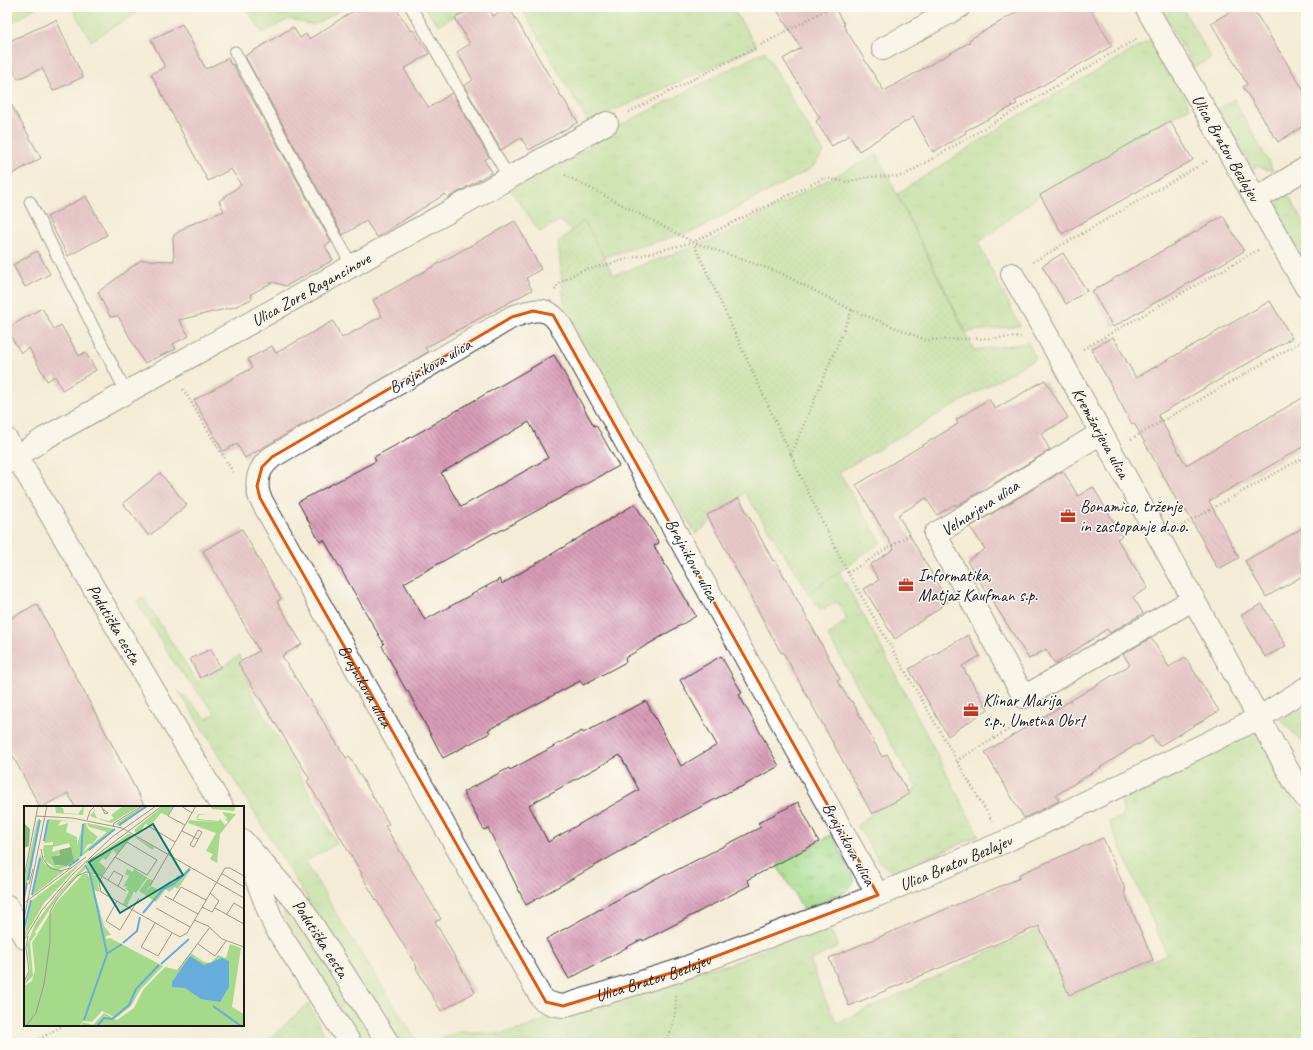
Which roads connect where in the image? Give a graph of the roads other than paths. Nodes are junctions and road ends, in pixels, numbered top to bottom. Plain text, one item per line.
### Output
1 (411, 7) edge
2 (959, 7) edge
3 (1146, 7) edge
4 (883, 49) dead end
5 (235, 52) dead end
6 (607, 123) road end
7 (1306, 168) edge
8 (509, 178) junction
9 (1256, 198) junction
10 (30, 202) dead end
11 (352, 266) junction
12 (1012, 274) road end
13 (1306, 287) edge
14 (126, 392) junction
15 (1106, 442) junction
16 (10, 453) edge
17 (1194, 599) junction
18 (1306, 688) edge
19 (1259, 718) junction
20 (1306, 798) edge
21 (221, 806) edge
22 (244, 842) edge
23 (244, 848) edge
24 (878, 895) junction
25 (7, 906) edge
26 (24, 936) edge
27 (542, 998) joint
28 (350, 1043) edge
29 (388, 1043) edge

1 - 8 lane
2 - 4 street
3 - 9 street, Ulica Bratov Bezlajev
5 - 11 lane
6 - 8 street, Ulica Zore Ragancinove
7 - 9 street
8 - 11 street, Ulica Zore Ragancinove
9 - 13 street, Ulica Bratov Bezlajev
10 - 14 lane
11 - 14 street, Ulica Zore Ragancinove
12 - 15 street, Kremžarjeva ulica
14 - 16 street, Ulica Zore Ragancinove
15 - 17 street, Kremžarjeva ulica
15 - 17 street, Velnarjeva ulica
16 - 21 street, Podutiška cesta
17 - 19 street, Kremžarjeva ulica
18 - 19 street, Ulica Bratov Bezlajev
19 - 20 street, Kremžarjeva ulica
19 - 24 street, Ulica Bratov Bezlajev
22 - 29 street, Podutiška cesta
23 - 28 street, Podutiška cesta
24 - 27 street, Ulica Bratov Bezlajev
24 - 27 street, Brajnikova ulica
25 - 26 street

